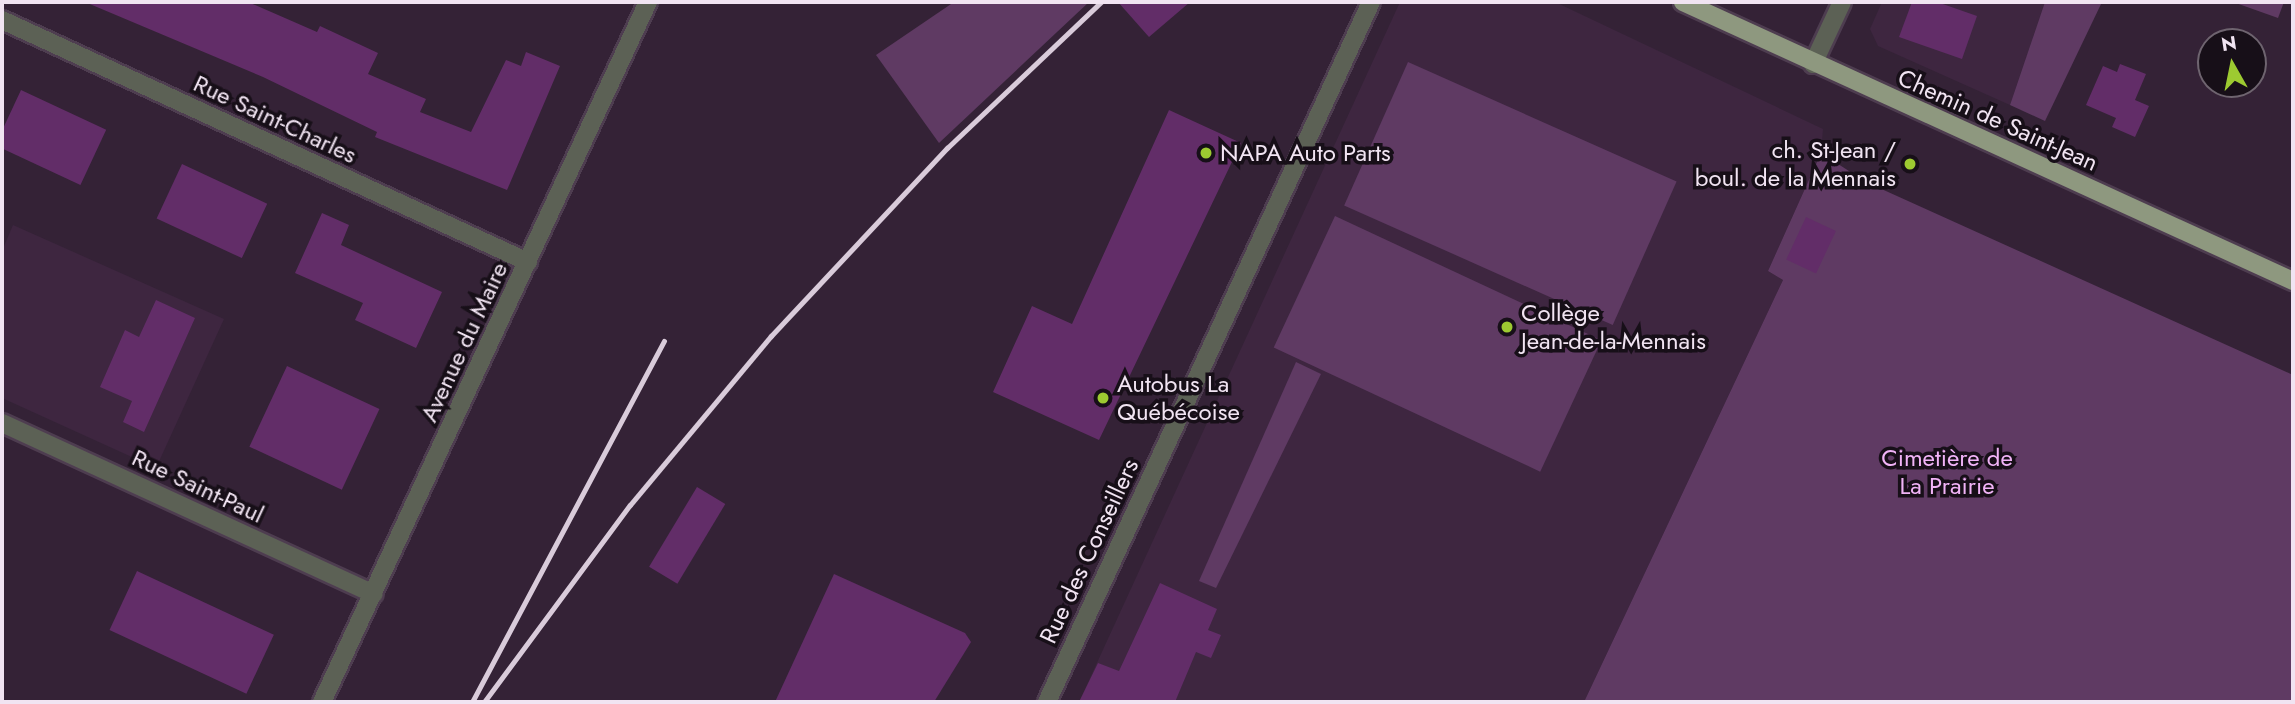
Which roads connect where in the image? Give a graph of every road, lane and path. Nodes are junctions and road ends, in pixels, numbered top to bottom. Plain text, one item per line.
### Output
1 (649, 2) edge
2 (1371, 2) edge
3 (1683, 2) edge
4 (1842, 2) edge
5 (2, 20) edge
6 (1813, 64) junction
7 (528, 262) junction
8 (2293, 281) edge
9 (2, 423) edge
10 (373, 594) junction
11 (322, 702) edge
12 (1046, 702) edge

1 - 7 street, Avenue du Maire
2 - 12 street, Rue des Conseillers
3 - 6 main road, Chemin de Saint-Jean
4 - 6 street
5 - 7 street, Rue Saint-Charles
6 - 8 main road, Chemin de Saint-Jean
7 - 10 street, Avenue du Maire
9 - 10 street, Rue Saint-Paul
10 - 11 street, Avenue du Maire

